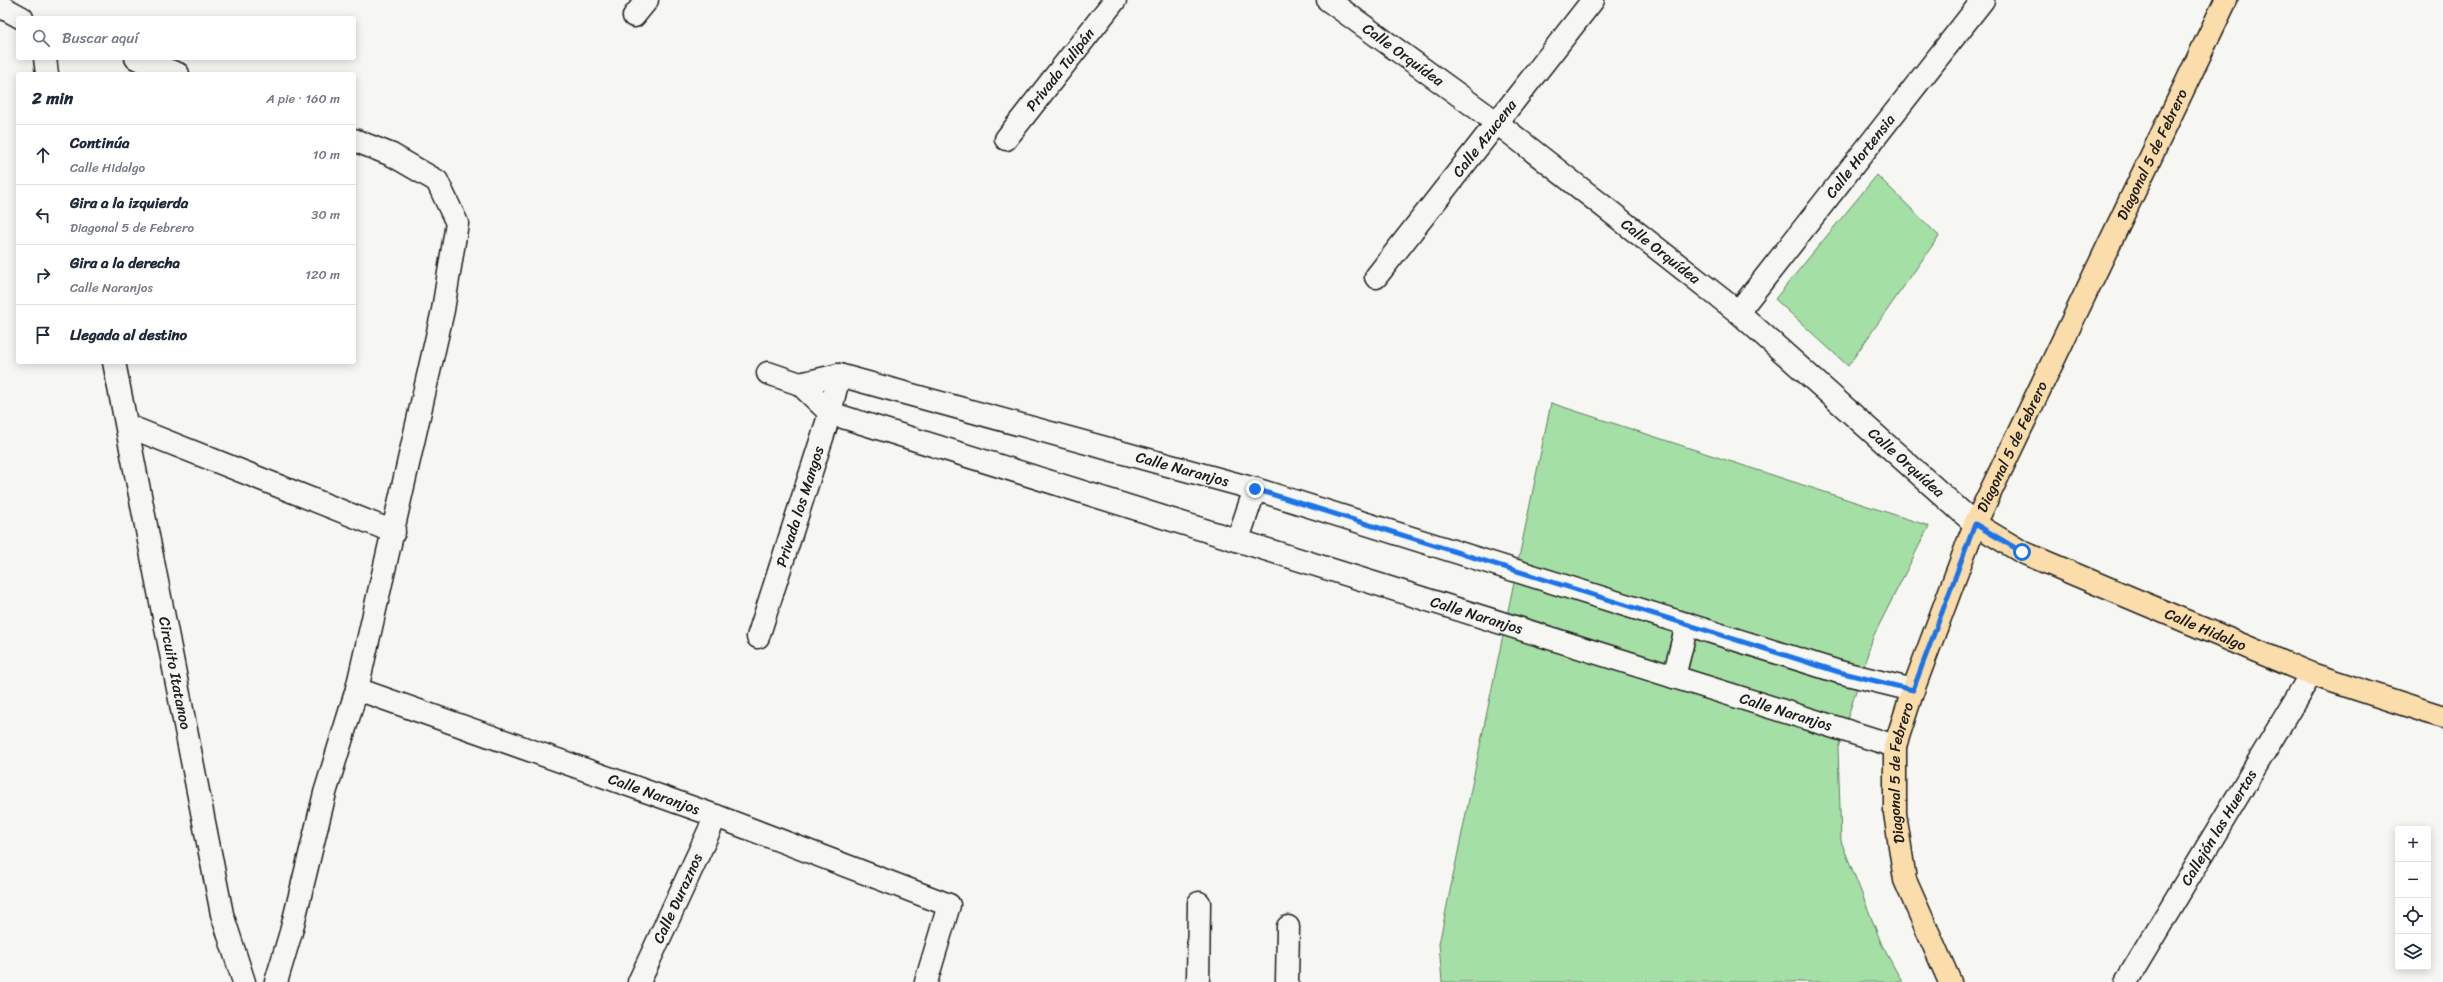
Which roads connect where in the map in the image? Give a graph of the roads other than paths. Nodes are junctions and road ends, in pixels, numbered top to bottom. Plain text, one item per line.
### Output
1 (1115, 0) edge
2 (1328, 0) edge
3 (1593, 0) edge
4 (1983, 0) edge
5 (2226, 0) edge
6 (0, 6) edge
7 (18, 16) edge
8 (44, 60) edge
9 (141, 60) edge
10 (47, 72) edge
11 (173, 72) edge
12 (1496, 122) junction
13 (1006, 139) dead end
14 (356, 141) edge
15 (1376, 277) dead end
16 (1738, 312) junction
17 (114, 364) edge
18 (768, 373) dead end
19 (839, 375) junction
20 (800, 384) junction
21 (830, 413) junction
22 (128, 426) junction
23 (1255, 489) junction
24 (1975, 524) junction
25 (394, 532) junction
26 (1238, 539) junction
27 (1687, 624) junction
28 (758, 637) dead end
29 (2311, 674) junction
30 (1674, 677) junction
31 (357, 690) junction
32 (1913, 690) junction
33 (2443, 717) edge
34 (1895, 746) junction
35 (716, 816) junction
36 (1199, 903) dead end
37 (1288, 926) dead end
38 (244, 982) edge
39 (276, 982) edge
40 (639, 982) edge
41 (926, 982) edge
42 (1198, 982) edge
43 (1287, 982) edge
44 (1950, 982) edge
45 (2126, 982) edge

1 - 13 street, Privada Tulipán
2 - 12 street, Calle Orquídea
3 - 12 street, Calle Azucena
4 - 16 street, Calle Hortensia
5 - 24 main road, Diagonal 5 de Febrero
6 - 7 street
8 - 10 street
9 - 11 street
12 - 15 street, Calle Azucena
12 - 16 street, Calle Orquídea
14 - 25 street
16 - 24 street, Calle Orquídea
17 - 22 street, Circuito Itatanoo
18 - 20 street
19 - 20 street
19 - 21 street, Privada los Mangos
19 - 23 street, Calle Naranjos
20 - 21 street
21 - 26 street, Calle Naranjos
21 - 28 street, Privada los Mangos
22 - 25 street
22 - 38 street, Circuito Itatanoo
23 - 26 street
23 - 27 street, Calle Naranjos
24 - 29 main road, Calle Hidalgo
24 - 32 main road, Diagonal 5 de Febrero
25 - 31 street
26 - 30 street, Calle Naranjos
27 - 30 street
27 - 32 street, Calle Naranjos
29 - 33 main road, Calle Hidalgo
29 - 45 street, Callejón las Huertas
30 - 34 street, Calle Naranjos
31 - 35 street, Calle Naranjos
31 - 39 street
32 - 34 main road, Diagonal 5 de Febrero
34 - 44 main road, Diagonal 5 de Febrero
35 - 40 street, Calle Duraznos
35 - 41 street, Calle Naranjos
36 - 42 street
37 - 43 street

